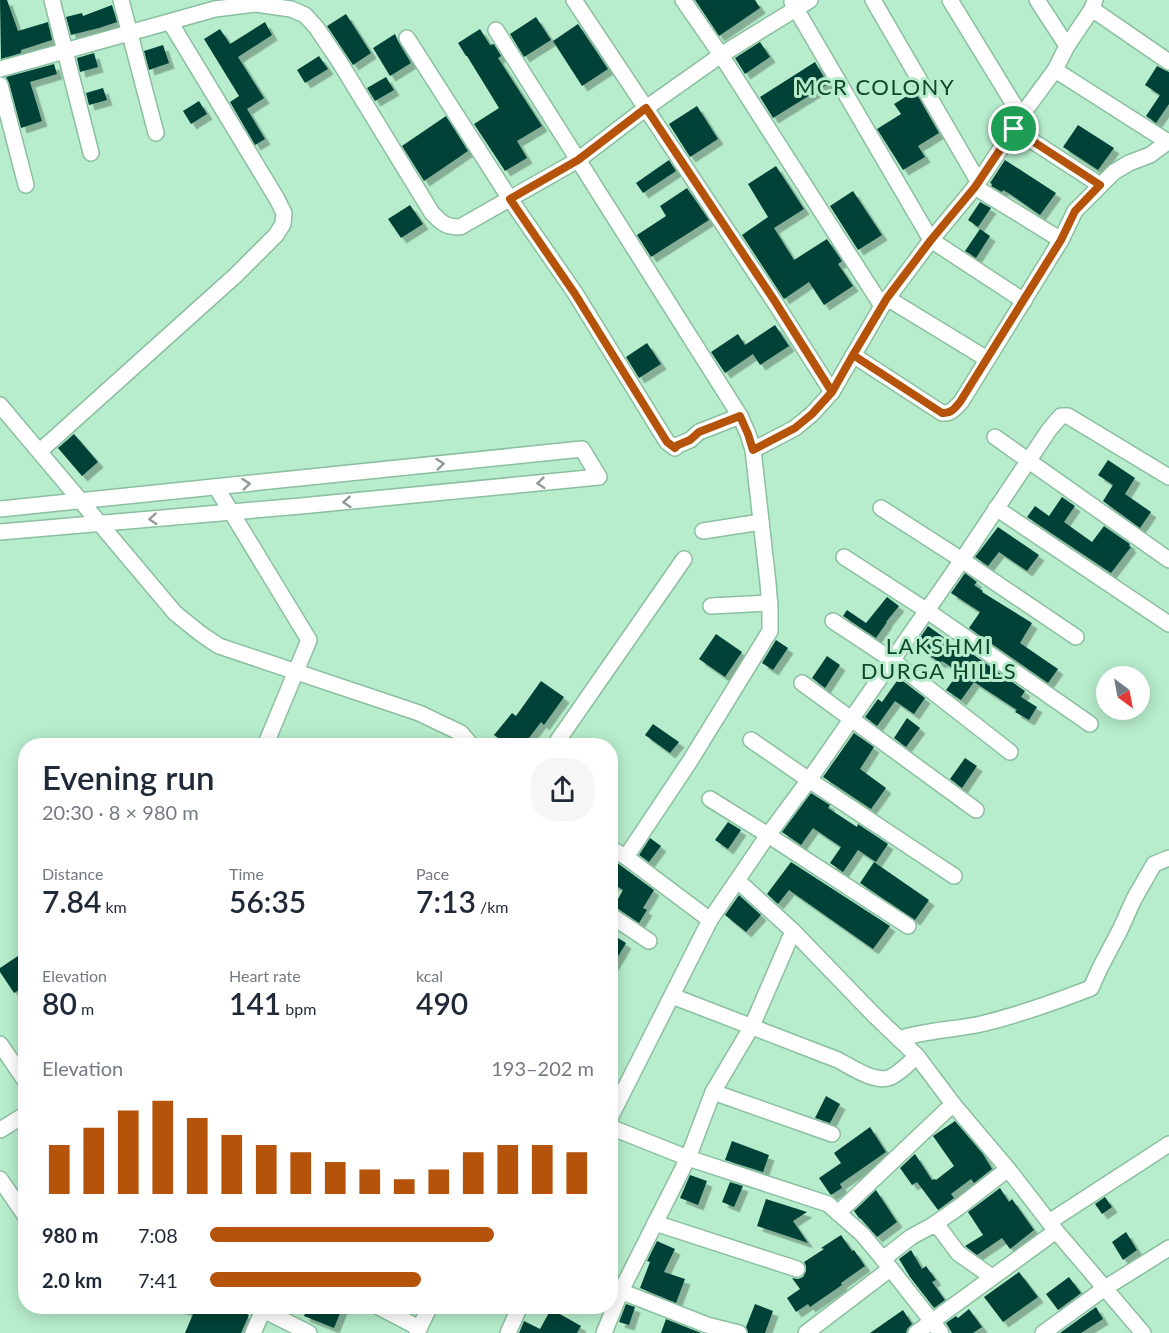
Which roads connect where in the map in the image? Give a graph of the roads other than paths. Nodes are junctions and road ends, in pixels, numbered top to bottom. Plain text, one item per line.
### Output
1 (52, 0) edge
2 (121, 0) edge
3 (574, 0) edge
4 (683, 0) edge
5 (810, 0) edge
6 (873, 0) edge
7 (950, 0) edge
8 (1037, 0) edge
9 (793, 4) edge
10 (1093, 4) edge
11 (170, 22) junction
12 (496, 30) dead end
13 (129, 33) junction
14 (407, 38) dead end
15 (1067, 46) junction
16 (64, 51) junction
17 (721, 55) junction
18 (1169, 62) edge
19 (0, 69) edge
20 (1055, 70) junction
21 (0, 85) edge
22 (646, 108) junction
23 (1018, 122) junction
24 (156, 133) dead end
25 (1168, 141) edge
26 (91, 153) dead end
27 (578, 160) junction
28 (26, 184) dead end
29 (977, 184) junction
30 (1100, 185) junction
31 (510, 199) junction
32 (931, 240) junction
33 (1061, 240) junction
34 (1024, 301) junction
35 (885, 302) junction
36 (853, 355) junction
37 (987, 359) junction
38 (832, 392) junction
39 (0, 405) edge
40 (740, 416) junction
41 (995, 437) dead end
42 (753, 450) junction
43 (40, 452) junction
44 (1029, 460) junction
45 (1169, 477) edge
46 (216, 487) junction
47 (81, 500) junction
48 (0, 508) edge
49 (881, 508) dead end
50 (996, 508) junction
51 (231, 512) junction
52 (761, 522) junction
53 (100, 523) junction
54 (703, 531) dead end
55 (0, 532) edge
56 (844, 557) dead end
57 (684, 559) dead end
58 (962, 560) junction
59 (1169, 560) edge
60 (770, 603) junction
61 (711, 606) dead end
62 (926, 610) junction
63 (833, 621) dead end
64 (1169, 624) edge
65 (1076, 637) dead end
66 (892, 660) junction
67 (297, 672) junction
68 (802, 683) dead end
69 (851, 719) junction
70 (1090, 724) dead end
71 (268, 738) edge
72 (465, 738) edge
73 (560, 738) edge
74 (751, 740) dead end
75 (1010, 752) dead end
76 (808, 780) junction
77 (710, 799) dead end
78 (976, 810) dead end
79 (768, 835) junction
80 (618, 852) edge
81 (626, 857) junction
82 (1169, 858) edge
83 (954, 876) dead end
84 (738, 881) junction
85 (618, 920) edge
86 (710, 920) junction
87 (908, 926) dead end
88 (793, 931) junction
89 (649, 941) dead end
90 (672, 996) junction
91 (752, 1026) junction
92 (899, 1039) junction
93 (0, 1044) edge
94 (917, 1056) junction
95 (18, 1070) edge
96 (714, 1092) junction
97 (618, 1102) edge
98 (953, 1104) junction
99 (18, 1119) edge
100 (0, 1130) edge
101 (618, 1130) edge
102 (832, 1134) dead end
103 (1169, 1144) edge
104 (688, 1158) junction
105 (1008, 1169) junction
106 (0, 1179) edge
107 (18, 1205) edge
108 (838, 1213) junction
109 (655, 1222) junction
110 (933, 1225) junction
111 (1053, 1226) junction
112 (1169, 1248) edge
113 (887, 1264) junction
114 (797, 1269) dead end
115 (992, 1277) junction
116 (618, 1286) edge
117 (1105, 1288) junction
118 (618, 1290) edge
119 (259, 1314) edge
120 (273, 1314) edge
121 (390, 1314) edge
122 (426, 1314) edge
123 (516, 1314) edge
124 (609, 1314) edge
125 (932, 1320) junction
126 (705, 1329) edge
127 (418, 1331) edge
128 (253, 1333) edge
129 (309, 1333) edge
130 (508, 1333) edge
131 (603, 1333) edge
132 (739, 1333) edge
133 (806, 1333) edge
134 (916, 1333) edge
135 (941, 1333) edge
136 (1043, 1333) edge
137 (1143, 1333) edge

1 - 16 street
2 - 13 street
3 - 22 street
4 - 17 street
5 - 9 street
6 - 29 street
7 - 23 street
8 - 15 street
9 - 17 street
9 - 32 street
10 - 15 street
10 - 18 street
11 - 13 street
11 - 31 street
11 - 43 street
12 - 27 street
13 - 16 street
13 - 24 street
14 - 31 street
15 - 20 street
16 - 19 street
16 - 26 street
17 - 22 street
17 - 35 street
20 - 23 street
20 - 25 street
21 - 28 street
22 - 27 street
22 - 38 street
23 - 29 street
23 - 30 street
25 - 30 street
27 - 31 street
27 - 40 street
29 - 32 street
29 - 33 street
30 - 33 street
31 - 40 street
32 - 34 street
32 - 35 street
33 - 34 street
34 - 37 street
35 - 36 street
35 - 37 street
36 - 37 street
36 - 38 street
38 - 42 street
39 - 43 street
40 - 42 street
41 - 44 street
42 - 52 street
43 - 47 street
44 - 45 street
44 - 50 street
44 - 59 street
46 - 47 street
46 - 51 street
46 -> 51 street
47 - 48 street
47 - 53 street
49 - 58 street
50 - 58 street
50 - 64 street
51 -> 53 street
51 - 67 street
52 - 54 street
52 - 60 street
53 - 55 street
53 - 67 street
56 - 62 street
57 - 73 street
58 - 62 street
58 - 65 street
60 - 61 street
60 - 81 street
62 - 66 street
62 - 70 street
63 - 66 street
66 - 69 street
66 - 75 street
67 - 71 street
67 - 72 street
68 - 69 street
69 - 76 street
69 - 78 street
74 - 76 street
76 - 79 street
76 - 83 street
77 - 79 street
79 - 84 street
79 - 87 street
80 - 81 street
81 - 86 street
82 - 92 street
84 - 86 street
84 - 88 street
85 - 89 street
86 - 90 street
88 - 91 street
88 - 92 street
90 - 91 street
90 - 97 street
91 - 94 street
91 - 96 street
92 - 94 street
93 - 95 street
94 - 98 street
96 - 102 street
96 - 104 street
98 - 105 street
98 - 108 street
99 - 100 street
101 - 104 street
103 - 111 street
104 - 108 street
104 - 109 street
105 - 110 street
105 - 111 street
106 - 107 street
108 - 113 street
109 - 114 street
109 - 116 street
110 - 113 street
110 - 115 street
111 - 115 street
111 - 117 street
112 - 117 street
113 - 125 street
113 - 133 street
115 - 125 street
117 - 136 street
117 - 137 street
118 - 126 street
119 - 128 street
120 - 129 street
121 - 127 street
122 - 127 street
123 - 130 street
124 - 131 street
125 - 134 street
125 - 135 street
126 - 132 street

